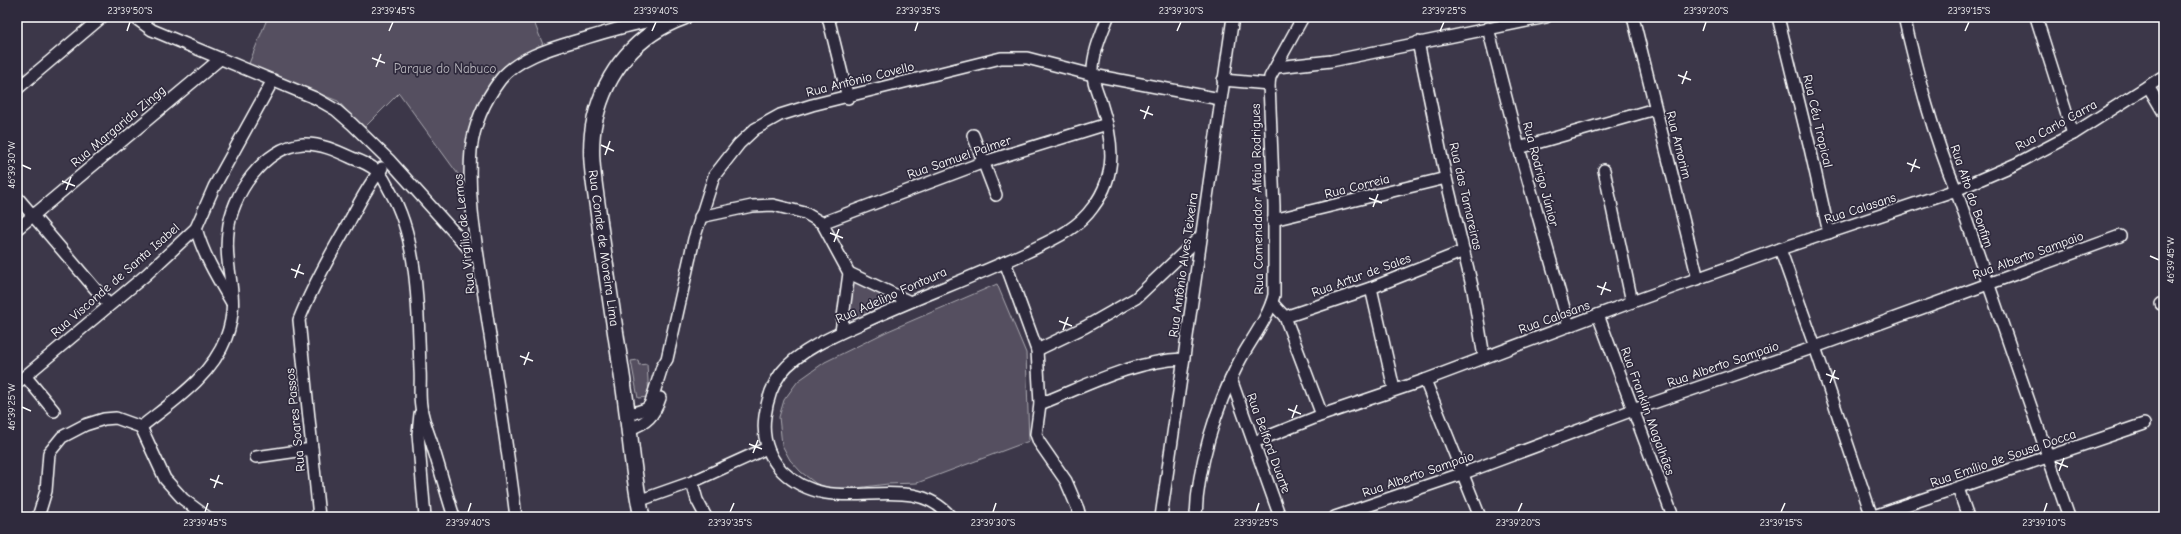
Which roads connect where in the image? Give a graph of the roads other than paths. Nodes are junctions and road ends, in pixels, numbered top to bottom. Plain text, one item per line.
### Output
1 (102, 17) edge
2 (134, 17) edge
3 (828, 17) edge
4 (1108, 17) edge
5 (1233, 17) edge
6 (1303, 17) edge
7 (1546, 17) edge
8 (1633, 17) edge
9 (1778, 17) edge
10 (1904, 17) edge
11 (2036, 17) edge
12 (679, 18) edge
13 (1488, 28) junction
14 (615, 31) junction
15 (641, 40) junction
16 (1418, 42) junction
17 (220, 59) junction
18 (1277, 67) junction
19 (1093, 75) junction
20 (2164, 76) edge
21 (273, 80) junction
22 (1223, 80) junction
23 (1269, 84) junction
24 (2148, 86) junction
25 (17, 89) edge
26 (848, 98) junction
27 (1220, 99) junction
28 (1655, 109) junction
29 (2164, 113) edge
30 (1107, 124) junction
31 (2073, 134) junction
32 (973, 135) dead end
33 (1519, 148) junction
34 (389, 160) junction
35 (984, 162) junction
36 (1604, 170) dead end
37 (379, 172) junction
38 (1446, 178) junction
39 (1956, 190) junction
40 (996, 195) dead end
41 (17, 197) edge
42 (34, 216) junction
43 (700, 217) junction
44 (1274, 220) junction
45 (822, 223) junction
46 (196, 228) junction
47 (17, 230) edge
48 (1829, 232) junction
49 (1201, 236) junction
50 (2120, 236) dead end
51 (1780, 249) junction
52 (1464, 250) junction
53 (478, 259) junction
54 (1005, 262) junction
55 (849, 273) junction
56 (1698, 279) junction
57 (1988, 284) junction
58 (1371, 288) junction
59 (908, 301) junction
60 (1632, 302) junction
61 (1272, 303) junction
62 (108, 305) junction
63 (234, 305) junction
64 (1598, 316) junction
65 (1286, 317) junction
66 (1570, 326) junction
67 (841, 332) junction
68 (1815, 347) junction
69 (1037, 350) junction
70 (1484, 357) junction
71 (1183, 359) junction
72 (1231, 379) junction
73 (21, 380) edge
74 (1425, 380) junction
75 (1394, 390) junction
76 (1040, 404) junction
77 (421, 407) junction
78 (1633, 410) junction
79 (54, 411) dead end
80 (1322, 415) junction
81 (629, 422) junction
82 (2144, 424) dead end
83 (141, 427) junction
84 (1254, 442) junction
85 (767, 448) junction
86 (312, 449) junction
87 (256, 457) dead end
88 (2048, 458) junction
89 (1464, 474) junction
90 (692, 482) junction
91 (1958, 488) junction
92 (638, 501) junction
93 (38, 517) edge
94 (206, 517) edge
95 (319, 517) edge
96 (425, 517) edge
97 (454, 517) edge
98 (516, 517) edge
99 (642, 517) edge
100 (706, 517) edge
101 (951, 517) edge
102 (1080, 517) edge
103 (1161, 517) edge
104 (1196, 517) edge
105 (1280, 517) edge
106 (1335, 517) edge
107 (1480, 517) edge
108 (1673, 517) edge
109 (1872, 517) edge
110 (1968, 517) edge
111 (2069, 517) edge

1 - 25 street
2 - 17 street
3 - 26 street
4 - 19 street, Rua Adelino Fontoura
5 - 22 street, Rua Antônio Alves Teixeira
6 - 18 street, Rua Comendador Alfaia Rodrigues
7 - 13 street
8 - 28 street, Rua Amorim
9 - 48 street, Rua Céu Tropical
10 - 39 street, Rua Alto do Bonfim
11 - 31 street
12 - 14 street, Rua Virgílio de Lemos
12 - 15 main road, Rua Conde de Moreira Lima
13 - 16 street
13 - 33 street, Rua Rodrigo Júnior
14 - 15 street
14 - 53 street, Rua Virgílio de Lemos
15 - 81 main road, Rua Conde de Moreira Lima
16 - 18 street
16 - 38 street, Rua das Tamareiras
17 - 21 street
17 - 42 street, Rua Margarida Zingg
18 - 23 street, Rua Comendador Alfaia Rodrigues
19 - 26 street, Rua Antônio Covello
19 - 27 street, Rua Antônio Covello
19 - 30 street, Rua Adelino Fontoura
20 - 24 street, Rua Carlo Carra
21 - 34 street
21 - 46 street, Rua Visconde de Santa Isabel
22 - 23 street
22 - 27 street, Rua Antônio Alves Teixeira
23 - 44 street, Rua Comendador Alfaia Rodrigues
24 - 29 street
24 - 31 street, Rua Carlo Carra
26 - 43 street, Rua Antônio Covello
27 - 49 street, Rua Antônio Alves Teixeira
28 - 33 street
28 - 56 street, Rua Amorim
30 - 35 street, Rua Samuel Palmer
30 - 54 street, Rua Adelino Fontoura
31 - 39 street, Rua Carlo Carra
32 - 35 street
33 - 66 street, Rua Rodrigo Júnior
34 - 37 street
34 - 53 street
35 - 40 street
35 - 45 street, Rua Samuel Palmer
36 - 60 street
37 - 63 street
37 - 77 street
37 - 86 street, Rua Soares Passos
38 - 44 street, Rua Correia
38 - 52 street, Rua das Tamareiras
39 - 48 street, Rua Calasans
39 - 57 street, Rua Alto do Bonfim
41 - 42 street
42 - 47 street, Rua Margarida Zingg
42 - 62 street
43 - 45 street
43 - 81 street, Rua Antônio Covello
44 - 61 street, Rua Comendador Alfaia Rodrigues
45 - 55 street
46 - 62 street, Rua Visconde de Santa Isabel
46 - 63 street
48 - 51 street, Rua Calasans
49 - 69 street
49 - 71 street, Rua Antônio Alves Teixeira
50 - 57 street, Rua Alberto Sampaio
51 - 56 street, Rua Calasans
51 - 68 street
52 - 58 street, Rua Artur de Sales
52 - 70 street, Rua das Tamareiras
53 - 98 street, Rua Virgílio de Lemos
54 - 59 street, Rua Adelino Fontoura
54 - 69 street
55 - 59 street
55 - 67 street
56 - 60 street, Rua Calasans
57 - 68 street, Rua Alberto Sampaio
57 - 88 street, Rua Alto do Bonfim
58 - 65 street, Rua Artur de Sales
58 - 75 street
59 - 67 street, Rua Adelino Fontoura
60 - 64 street, Rua Calasans
61 - 65 street
61 - 72 street, Rua Comendador Alfaia Rodrigues
62 - 73 street, Rua Visconde de Santa Isabel
63 - 83 street
64 - 66 street, Rua Calasans
64 - 78 street, Rua Franklin Magalhães
65 - 80 street
66 - 70 street, Rua Calasans
67 - 85 street, Rua Adelino Fontoura
68 - 78 street, Rua Alberto Sampaio
68 - 109 street
69 - 76 street
70 - 74 street, Rua Calasans
71 - 76 street
71 - 103 street, Rua Antônio Alves Teixeira
72 - 84 street, Rua Belford Duarte
72 - 104 street, Rua Comendador Alfaia Rodrigues
73 - 79 street
74 - 75 street, Rua Calasans
74 - 89 street
75 - 80 street, Rua Calasans
76 - 102 street
77 - 96 street
77 - 97 street
78 - 89 street, Rua Alberto Sampaio
78 - 108 street, Rua Franklin Magalhães
80 - 84 street, Rua Calasans
81 - 92 main road, Rua Conde de Moreira Lima
82 - 88 street, Rua Emílio de Sousa Docca
83 - 93 street
83 - 94 street
84 - 105 street, Rua Belford Duarte
85 - 90 street
85 - 101 street, Rua Adelino Fontoura
86 - 87 street
86 - 95 street, Rua Soares Passos
88 - 91 street, Rua Emílio de Sousa Docca
88 - 111 street, Rua Alto do Bonfim
89 - 106 street, Rua Alberto Sampaio
89 - 107 street
90 - 92 street
90 - 100 street
91 - 109 street, Rua Emílio de Sousa Docca
91 - 110 street
92 - 99 main road, Rua Conde de Moreira Lima

